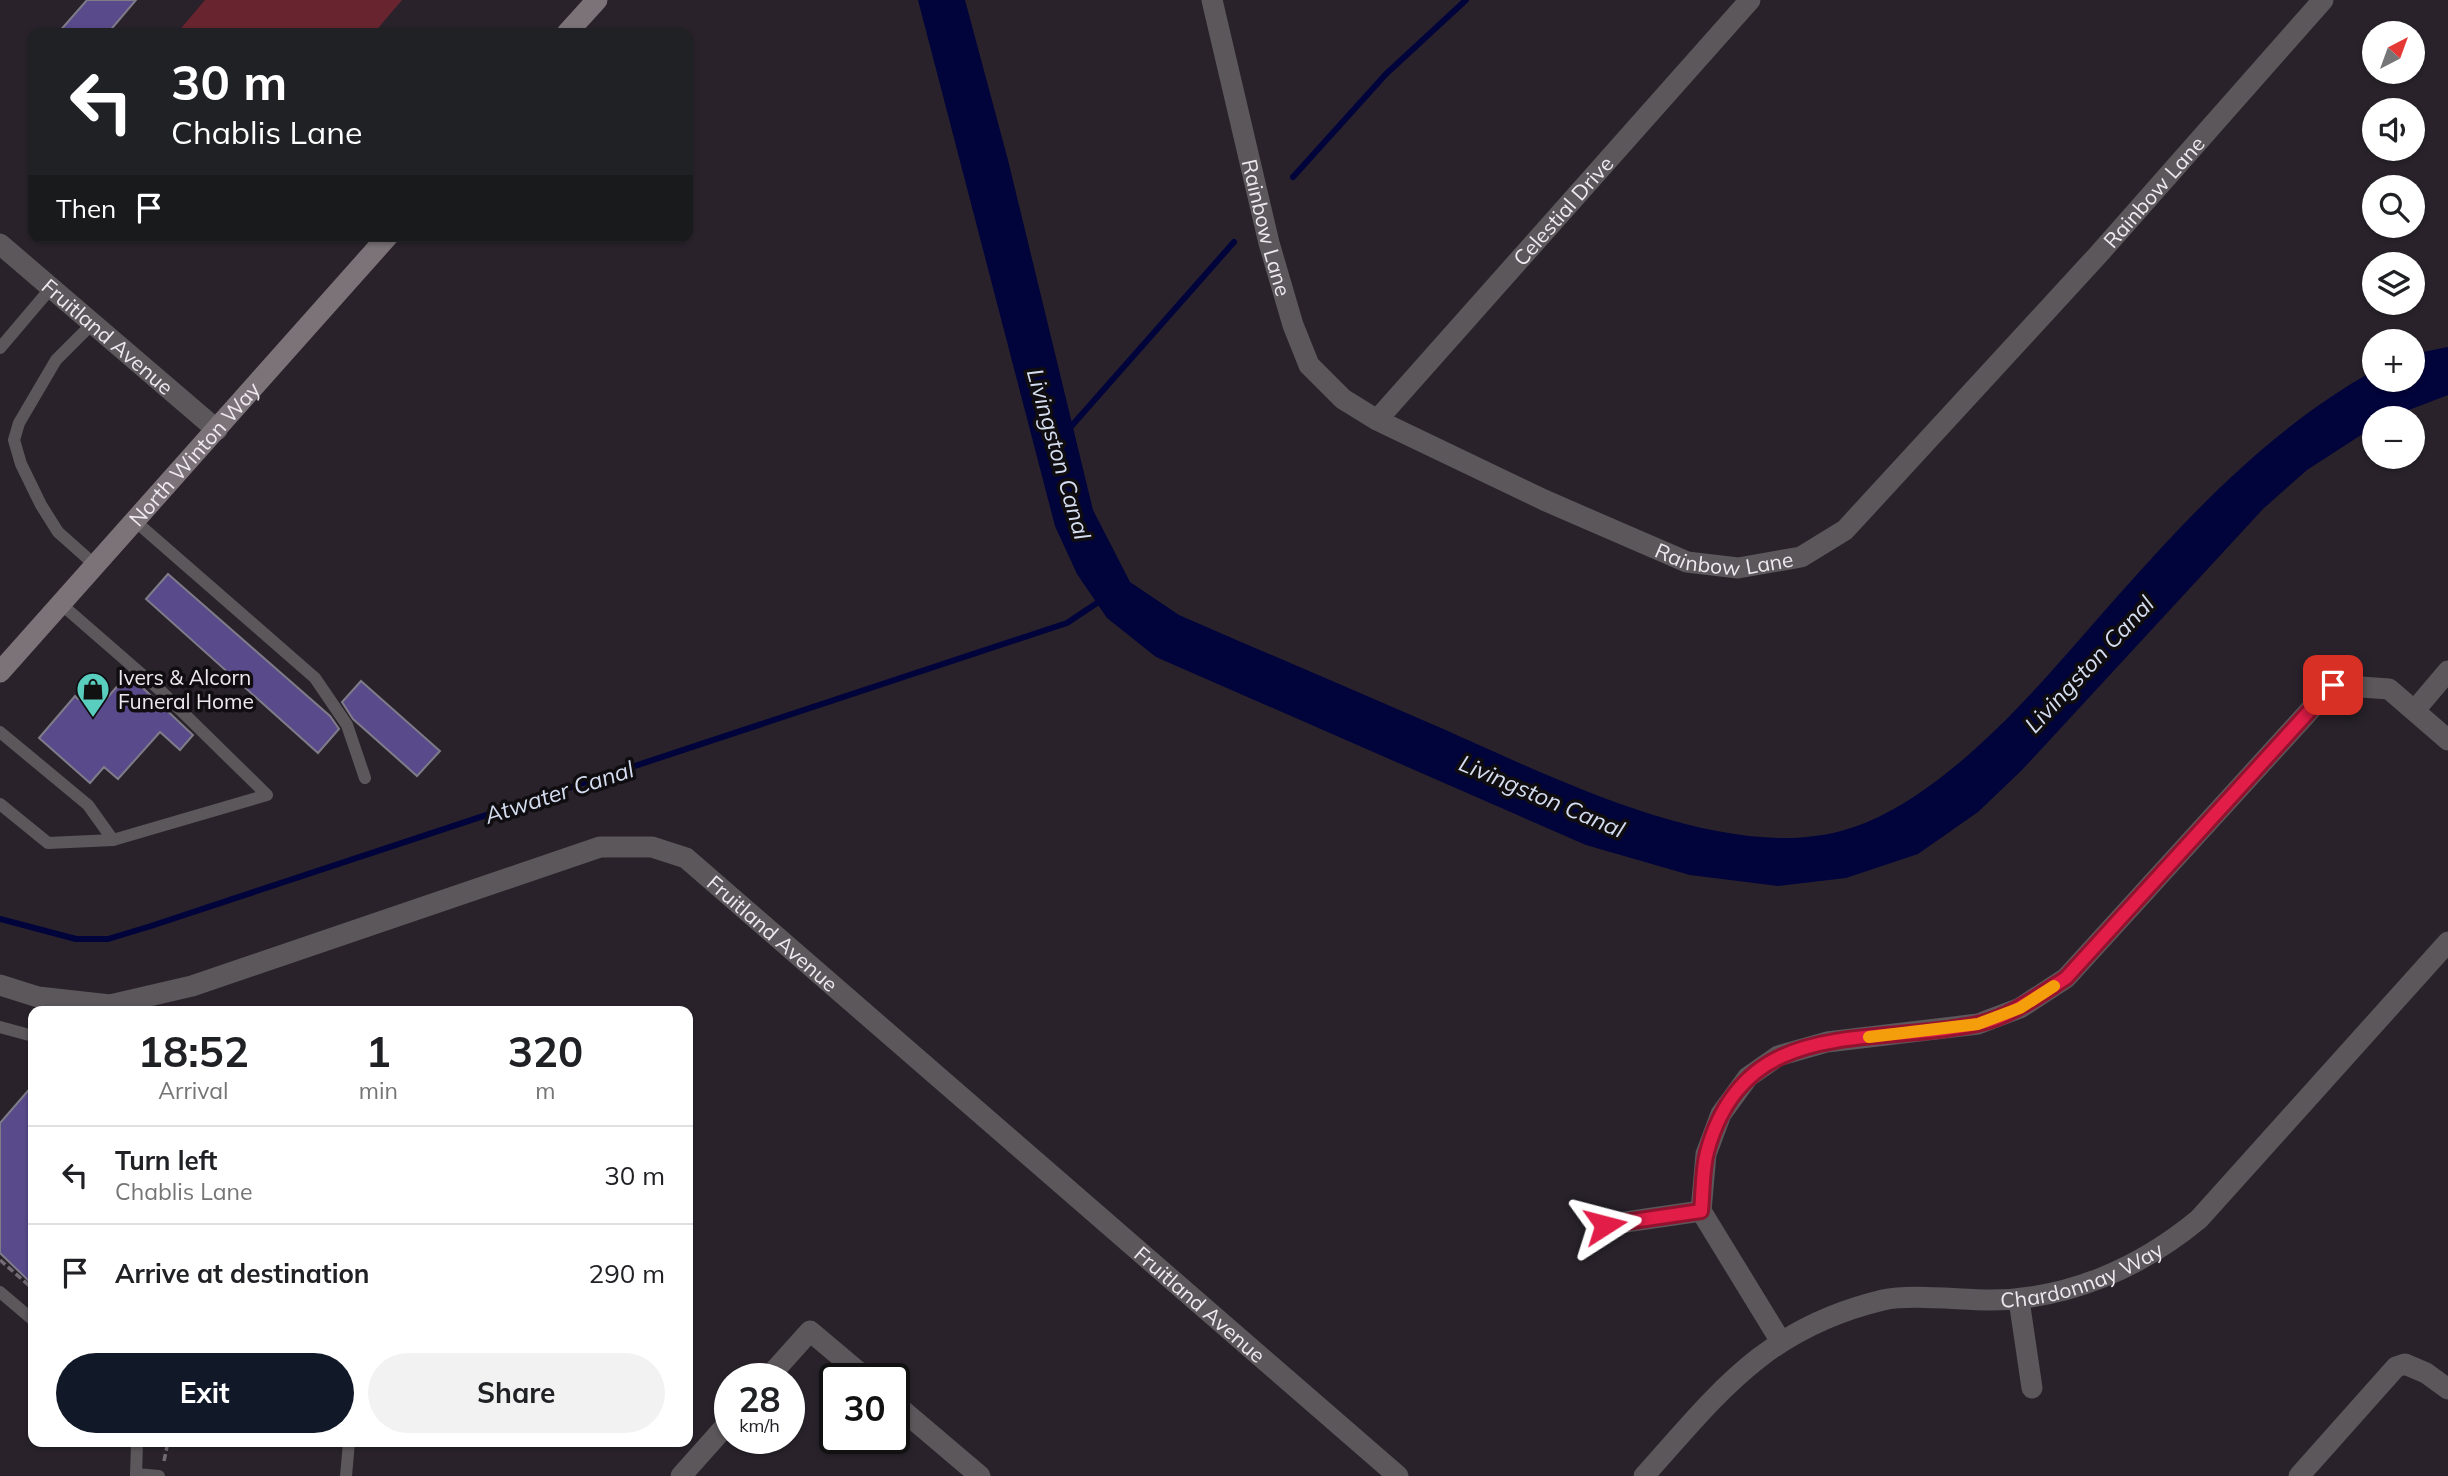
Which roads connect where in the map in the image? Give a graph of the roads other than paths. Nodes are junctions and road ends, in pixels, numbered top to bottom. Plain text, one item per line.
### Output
1 (597, 0) edge
2 (1212, 0) edge
3 (1750, 0) edge
4 (2323, 0) edge
5 (572, 28) edge
6 (383, 242) edge
7 (0, 244) edge
8 (51, 288) junction
9 (93, 323) junction
10 (0, 348) edge
11 (1377, 420) junction
12 (217, 430) junction
13 (135, 521) junction
14 (95, 565) junction
15 (61, 604) junction
16 (2448, 671) edge
17 (0, 672) edge
18 (2415, 710) junction
19 (0, 732) edge
20 (2448, 740) edge
21 (365, 778) dead end
22 (0, 804) edge
23 (113, 840) junction
24 (2448, 942) edge
25 (0, 985) edge
26 (0, 1027) edge
27 (28, 1035) edge
28 (1701, 1211) junction
29 (1605, 1225) dead end
30 (0, 1292) edge
31 (2019, 1300) junction
32 (28, 1317) edge
33 (1780, 1340) junction
34 (781, 1363) edge
35 (848, 1363) edge
36 (2032, 1388) dead end
37 (2448, 1389) edge
38 (910, 1417) edge
39 (714, 1439) edge
40 (137, 1447) edge
41 (349, 1447) edge
42 (1374, 1468) edge
43 (136, 1475) edge
44 (159, 1476) edge
45 (346, 1476) edge
46 (681, 1476) edge
47 (980, 1476) edge
48 (1398, 1476) edge
49 (1644, 1476) edge
50 (2299, 1476) edge

1 - 5 main road
2 - 11 street, Rainbow Lane
3 - 11 street, Celestial Drive
4 - 11 street, Rainbow Lane
6 - 12 main road, North Winton Way
7 - 8 street, Fruitland Avenue
8 - 9 street, Fruitland Avenue
8 - 10 lane
9 - 12 street, Fruitland Avenue
9 - 14 lane
12 - 13 main road, North Winton Way
13 - 14 main road, North Winton Way
13 - 21 lane
14 - 15 main road, North Winton Way
15 - 17 main road, North Winton Way
15 - 23 lane
16 - 18 street
18 - 20 street
18 - 28 street
19 - 23 lane
22 - 23 lane
24 - 31 street, Chardonnay Way
25 - 42 street, Fruitland Avenue
26 - 27 lane
28 - 29 street
28 - 33 street
30 - 32 lane
31 - 33 street, Chardonnay Way
31 - 36 street
33 - 49 street, Chardonnay Way
34 - 35 street
37 - 50 street
38 - 47 street
39 - 46 street
40 - 43 lane
41 - 45 lane
42 - 48 street, Fruitland Avenue
43 - 44 lane

